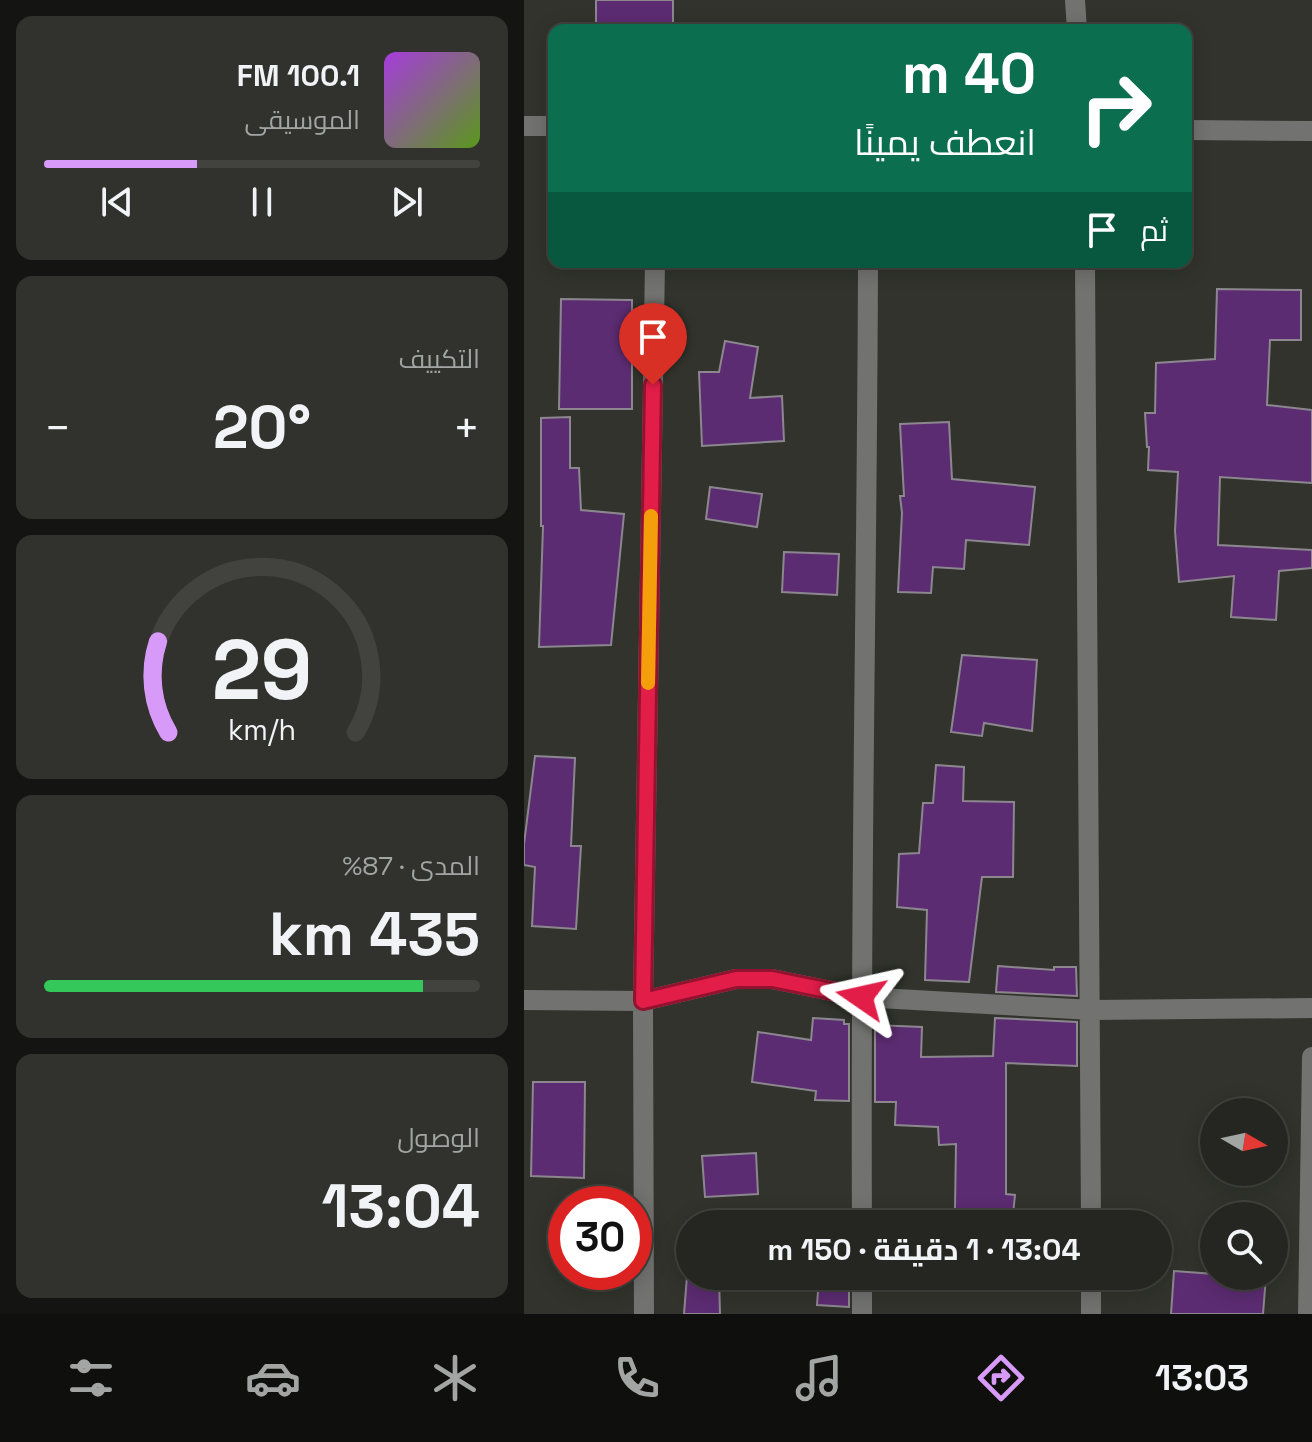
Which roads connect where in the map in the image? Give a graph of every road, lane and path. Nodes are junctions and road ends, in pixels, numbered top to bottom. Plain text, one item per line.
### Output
1 (1075, 0) edge
2 (1077, 24) edge
3 (524, 126) edge
4 (548, 126) edge
5 (1192, 130) edge
6 (1312, 131) edge
7 (655, 268) edge
8 (868, 268) edge
9 (1085, 268) edge
10 (861, 997) junction
11 (524, 1000) edge
12 (643, 1001) junction
13 (1312, 1008) edge
14 (1092, 1010) junction
15 (1312, 1057) edge
16 (862, 1210) edge
17 (1091, 1210) edge
18 (862, 1290) edge
19 (1091, 1290) edge
20 (644, 1314) edge
21 (862, 1314) edge
22 (1091, 1314) edge
23 (1308, 1314) edge

1 - 2 street
3 - 4 street
5 - 6 street
7 - 12 street
8 - 10 street
9 - 14 street
10 - 12 street
10 - 14 street
10 - 16 street
11 - 12 street
12 - 20 street
13 - 14 street
14 - 17 street
15 - 23 street
18 - 21 street
19 - 22 street

